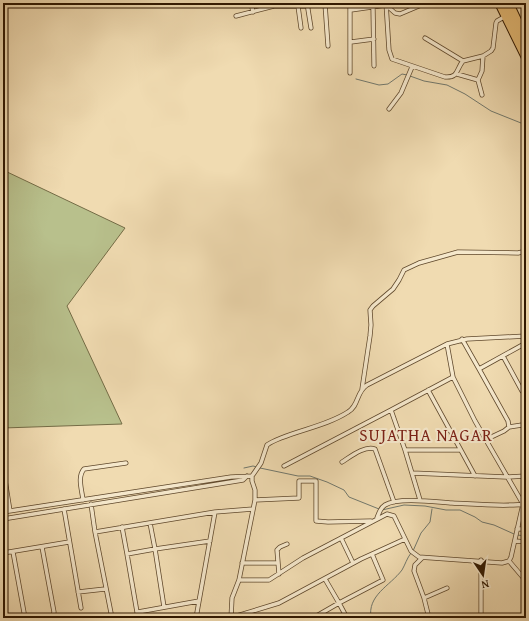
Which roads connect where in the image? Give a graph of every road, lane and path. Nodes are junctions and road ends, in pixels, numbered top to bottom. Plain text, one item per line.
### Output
1 (250, 3) edge
2 (327, 3) edge
3 (350, 3) edge
4 (426, 3) edge
5 (498, 3) edge
6 (504, 3) edge
7 (510, 3) edge
8 (274, 4) edge
9 (386, 4) edge
10 (308, 5) edge
11 (298, 6) junction
12 (373, 7) junction
13 (350, 10) junction
14 (253, 12) junction
15 (236, 16) dead end
16 (504, 16) junction
17 (301, 28) dead end
18 (311, 28) dead end
19 (526, 37) edge
20 (426, 38) dead end
21 (374, 39) junction
22 (351, 42) junction
23 (328, 46) dead end
24 (526, 48) edge
25 (483, 56) junction
26 (463, 60) junction
27 (526, 60) edge
28 (374, 66) dead end
29 (412, 67) junction
30 (350, 73) dead end
31 (456, 74) junction
32 (478, 80) junction
33 (482, 95) dead end
34 (389, 109) dead end
35 (526, 251) edge
36 (526, 336) edge
37 (462, 339) junction
38 (526, 343) edge
39 (447, 344) junction
40 (502, 356) junction
41 (479, 369) junction
42 (453, 377) junction
43 (362, 389) junction
44 (428, 390) junction
45 (522, 391) dead end
46 (391, 410) junction
47 (522, 425) dead end
48 (509, 427) junction
49 (485, 440) junction
50 (405, 450) junction
51 (460, 450) junction
52 (342, 462) dead end
53 (126, 463) dead end
54 (284, 466) dead end
55 (3, 467) edge
56 (412, 473) junction
57 (246, 476) junction
58 (252, 476) junction
59 (475, 476) junction
60 (526, 476) edge
61 (506, 477) junction
62 (90, 499) junction
63 (83, 500) junction
64 (254, 500) junction
65 (420, 500) junction
66 (394, 502) junction
67 (63, 504) junction
68 (91, 504) junction
69 (524, 504) edge
70 (64, 509) junction
71 (253, 509) junction
72 (10, 511) junction
73 (3, 512) edge
74 (215, 512) junction
75 (377, 518) junction
76 (3, 519) edge
77 (372, 521) junction
78 (150, 523) junction
79 (122, 527) junction
80 (526, 529) edge
81 (517, 530) junction
82 (95, 532) junction
83 (340, 538) junction
84 (405, 539) junction
85 (515, 540) junction
86 (210, 541) junction
87 (69, 542) junction
88 (526, 542) edge
89 (287, 544) dead end
90 (42, 547) junction
91 (155, 549) junction
92 (13, 552) junction
93 (3, 553) edge
94 (127, 554) junction
95 (372, 554) junction
96 (422, 558) junction
97 (481, 560) junction
98 (509, 561) junction
99 (278, 562) junction
100 (242, 563) junction
101 (353, 563) junction
102 (278, 574) junction
103 (325, 579) junction
104 (239, 580) junction
105 (526, 581) edge
106 (447, 588) dead end
107 (105, 589) junction
108 (78, 592) junction
109 (424, 598) junction
110 (199, 602) junction
111 (339, 603) junction
112 (164, 607) junction
113 (81, 608) dead end
114 (138, 612) junction
115 (25, 618) edge
116 (48, 618) edge
117 (112, 618) edge
118 (138, 618) edge
119 (196, 618) edge
120 (230, 618) edge
121 (313, 618) edge
122 (347, 618) edge
123 (429, 618) edge
124 (481, 618) edge

1 - 14 street
2 - 10 street
2 - 23 street
3 - 13 street
4 - 9 street
5 - 16 main road
6 - 24 main road
7 - 19 main road
8 - 11 street
8 - 14 street
9 - 12 street
9 - 29 street
10 - 11 street
10 - 18 street
11 - 17 street
12 - 13 street
12 - 21 street
13 - 22 street
14 - 15 street
16 - 25 street
16 - 27 main road
20 - 26 street
21 - 22 street
21 - 28 street
22 - 30 street
25 - 26 street
25 - 32 street
26 - 31 street
29 - 31 street
29 - 34 street
31 - 32 street
32 - 33 street
35 - 43 street
36 - 37 street
37 - 39 street
37 - 41 street
38 - 40 street
39 - 42 street
39 - 43 street
40 - 41 street
40 - 45 street
41 - 48 street
42 - 44 street
42 - 49 street
43 - 58 street
44 - 46 street
44 - 51 street
46 - 50 street
46 - 54 street
47 - 48 street
48 - 49 street
49 - 61 street
50 - 51 street
50 - 56 street
51 - 59 street
52 - 66 street
53 - 63 street
55 - 72 street
56 - 59 street
56 - 65 street
57 - 58 street
57 - 62 street
57 - 68 street
58 - 64 street
59 - 61 street
60 - 61 street
61 - 69 street
62 - 63 street
62 - 68 street
63 - 67 street
64 - 71 street
64 - 77 street
65 - 66 street
65 - 69 street
66 - 75 street
67 - 70 street
67 - 72 street
68 - 70 street
68 - 82 street
69 - 81 street
70 - 76 street
70 - 87 street
71 - 74 street
71 - 100 street
72 - 73 street
74 - 78 street
74 - 86 street
75 - 77 street
75 - 84 street
77 - 83 street
78 - 79 street
78 - 91 street
79 - 82 street
79 - 94 street
80 - 81 street
81 - 85 street
82 - 107 street
83 - 101 street
83 - 102 street
84 - 95 street
84 - 96 street
85 - 88 street
85 - 98 street
86 - 91 street
86 - 110 street
87 - 90 street
87 - 108 street
89 - 99 street
90 - 92 street
90 - 116 street
91 - 94 street
91 - 112 street
92 - 93 street
92 - 115 street
94 - 114 street
95 - 101 street
95 - 111 street
96 - 97 street
96 - 109 street
97 - 98 street
97 - 124 street
98 - 105 street
99 - 100 street
99 - 102 street
100 - 104 street
101 - 103 street
102 - 104 street
103 - 111 street
103 - 120 street
104 - 120 street
106 - 109 street
107 - 108 street
107 - 117 street
108 - 113 street
109 - 123 street
110 - 112 street
110 - 119 street
111 - 121 street
111 - 122 street
112 - 114 street
114 - 118 street

